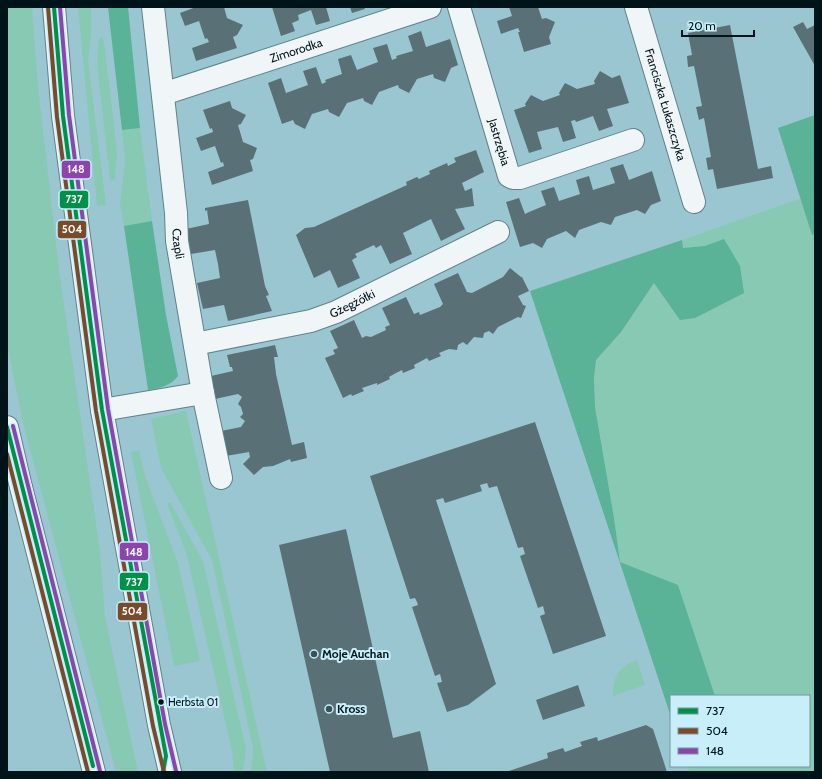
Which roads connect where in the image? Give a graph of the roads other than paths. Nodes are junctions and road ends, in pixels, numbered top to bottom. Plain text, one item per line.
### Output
1 (54, 7) edge
2 (153, 7) edge
3 (430, 7) edge
4 (459, 7) edge
5 (636, 7) edge
6 (163, 94) junction
7 (633, 140) dead end
8 (694, 202) dead end
9 (498, 232) dead end
10 (195, 344) junction
11 (203, 393) junction
12 (102, 410) junction
13 (7, 427) edge
14 (221, 478) dead end
15 (94, 772) edge
16 (170, 772) edge

1 - 12 street
2 - 6 street, Czapli
3 - 6 street, Zimorodka
4 - 7 street, Jastrzębia
5 - 8 street, Franciszka Łukaszczyka
6 - 10 street, Czapli
9 - 10 street, Gżegżółki
10 - 11 street, Czapli
11 - 12 street
11 - 14 street, Czapli
12 - 16 street
13 - 15 street

